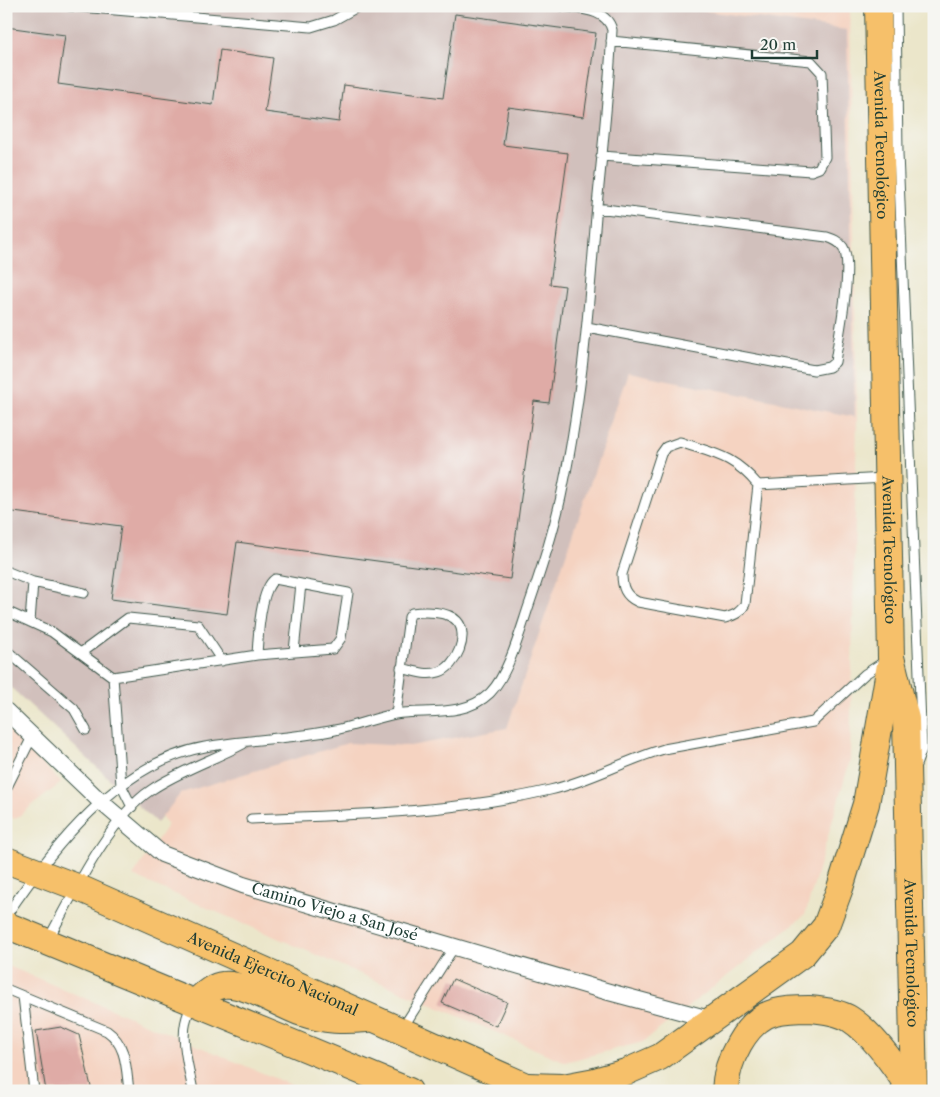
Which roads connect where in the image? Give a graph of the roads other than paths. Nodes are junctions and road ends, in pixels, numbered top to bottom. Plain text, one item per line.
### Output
1 (69, 6) edge
2 (359, 6) edge
3 (562, 6) edge
4 (878, 6) edge
5 (896, 6) edge
6 (611, 41) junction
7 (601, 156) junction
8 (597, 208) junction
9 (587, 327) junction
10 (887, 478) junction
11 (758, 485) junction
12 (6, 571) edge
13 (33, 582) junction
14 (301, 584) junction
15 (84, 593) dead end
16 (6, 611) edge
17 (30, 622) junction
18 (6, 650) edge
19 (294, 651) junction
20 (82, 652) junction
21 (257, 655) junction
22 (892, 657) junction
23 (222, 661) junction
24 (401, 668) junction
25 (113, 677) junction
26 (6, 711) edge
27 (396, 714) junction
28 (86, 730) dead end
29 (32, 737) junction
30 (250, 740) junction
31 (121, 785) junction
32 (6, 789) edge
33 (907, 791) junction
34 (101, 802) junction
35 (132, 806) junction
36 (120, 819) junction
37 (251, 819) dead end
38 (6, 860) edge
39 (36, 872) junction
40 (78, 887) junction
41 (6, 916) edge
42 (6, 926) edge
43 (46, 942) junction
44 (454, 947) junction
45 (6, 989) edge
46 (23, 996) junction
47 (194, 1002) junction
48 (372, 1019) junction
49 (713, 1020) junction
50 (402, 1030) junction
51 (532, 1089) edge
52 (34, 1091) edge
53 (129, 1091) edge
54 (193, 1091) edge
55 (408, 1091) edge
56 (725, 1091) edge
57 (913, 1091) edge

1 - 2 lane
3 - 6 lane
4 - 10 main road, Avenida Tecnológico
5 - 33 lane
6 - 7 lane
6 - 7 lane
7 - 8 lane
8 - 9 lane
8 - 9 lane
9 - 27 lane
10 - 11 lane
10 - 22 main road, Avenida Tecnológico
11 - 11 lane
12 - 13 lane
13 - 15 lane
13 - 17 lane
14 - 19 lane
14 - 19 lane
14 - 21 lane
16 - 17 lane
17 - 20 lane
18 - 28 lane
19 - 21 lane
20 - 23 lane
20 - 25 lane
21 - 23 lane
22 - 33 main road, Avenida Tecnológico
22 - 37 lane
22 - 49 main road
23 - 25 lane
24 - 24 lane
24 - 27 lane
25 - 31 lane
26 - 29 street, Camino Viejo a San José
27 - 30 lane
29 - 32 lane
29 - 34 street, Camino Viejo a San José
30 - 31 lane
30 - 35 lane
31 - 34 lane
31 - 35 lane
33 - 57 main road, Avenida Tecnológico
34 - 36 street, Camino Viejo a San José
34 - 39 lane
35 - 36 lane
36 - 40 lane
36 - 44 street, Camino Viejo a San José
38 - 39 main road, Avenida Ejercito Nacional
39 - 40 main road, Avenida Ejercito Nacional
39 - 41 lane
40 - 43 lane
40 - 48 main road, Avenida Ejercito Nacional
42 - 43 main road
43 - 47 main road
44 - 49 street, Camino Viejo a San José
44 - 50 lane
45 - 46 lane
46 - 52 lane
46 - 53 lane
47 - 48 main road
47 - 54 lane
47 - 55 main road
48 - 50 main road, Avenida Ejercito Nacional
49 - 51 main road
50 - 51 main road, Avenida Ejercito Nacional
56 - 57 main road

